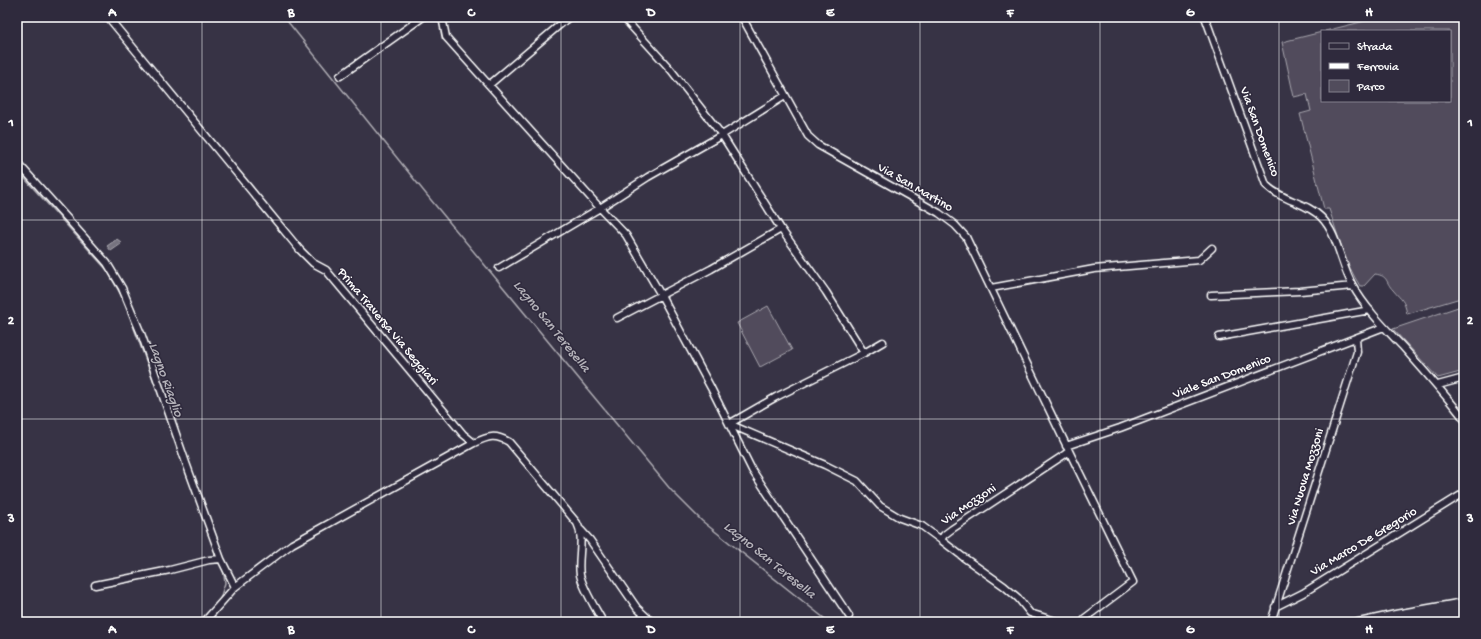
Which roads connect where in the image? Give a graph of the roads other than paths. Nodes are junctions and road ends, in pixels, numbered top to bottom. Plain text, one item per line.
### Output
1 (108, 17) edge
2 (423, 17) edge
3 (442, 17) edge
4 (569, 17) edge
5 (623, 17) edge
6 (742, 17) edge
7 (1205, 17) edge
8 (340, 76) dead end
9 (489, 85) junction
10 (785, 96) junction
11 (722, 135) junction
12 (17, 162) edge
13 (600, 208) junction
14 (781, 229) junction
15 (1212, 248) dead end
16 (499, 268) dead end
17 (1353, 286) junction
18 (991, 288) junction
19 (661, 295) junction
20 (1211, 295) dead end
21 (1370, 310) junction
22 (617, 318) dead end
23 (1384, 327) junction
24 (1219, 337) dead end
25 (1356, 338) junction
26 (883, 342) dead end
27 (864, 353) junction
28 (1464, 378) edge
29 (1438, 385) junction
30 (1464, 419) edge
31 (729, 424) junction
32 (474, 443) junction
33 (1067, 449) junction
34 (1464, 494) edge
35 (580, 530) junction
36 (941, 540) junction
37 (221, 559) junction
38 (95, 584) dead end
39 (235, 587) junction
40 (1275, 607) junction
41 (849, 616) dead end
42 (1085, 618) dead end
43 (204, 622) edge
44 (603, 622) edge
45 (652, 622) edge
46 (1059, 622) edge
47 (1271, 622) edge

1 - 32 street, Prima Traversa Via Seggiari
2 - 8 street
3 - 9 street
4 - 9 street
5 - 11 street
6 - 10 street, Via San Martino
7 - 17 street, Via San Domenico
9 - 13 street
10 - 11 street
10 - 18 street, Via San Martino
11 - 13 street
11 - 14 street
12 - 37 street
13 - 16 street
13 - 19 street
14 - 19 street
14 - 27 street
15 - 18 street
17 - 20 street
17 - 21 street, Via San Domenico
18 - 33 street, Via San Martino
19 - 22 street
19 - 31 street
21 - 23 street, Via San Domenico
21 - 24 street
23 - 25 street, Viale San Domenico
23 - 29 street, Via San Domenico
25 - 33 street, Viale San Domenico
25 - 40 street, Via Nuova Mozzoni
26 - 27 street
27 - 31 street
28 - 29 street
29 - 30 street, Via San Domenico
31 - 36 street
31 - 41 street
32 - 35 street
32 - 39 street
33 - 36 street, Via Mozzoni
33 - 42 street, Via San Martino
34 - 40 street, Via Marco De Gregorio
35 - 44 street
35 - 45 street
36 - 46 street, Via Mozzoni
37 - 38 street
37 - 39 street
39 - 43 street
40 - 47 street, Via Nuova Mozzoni

